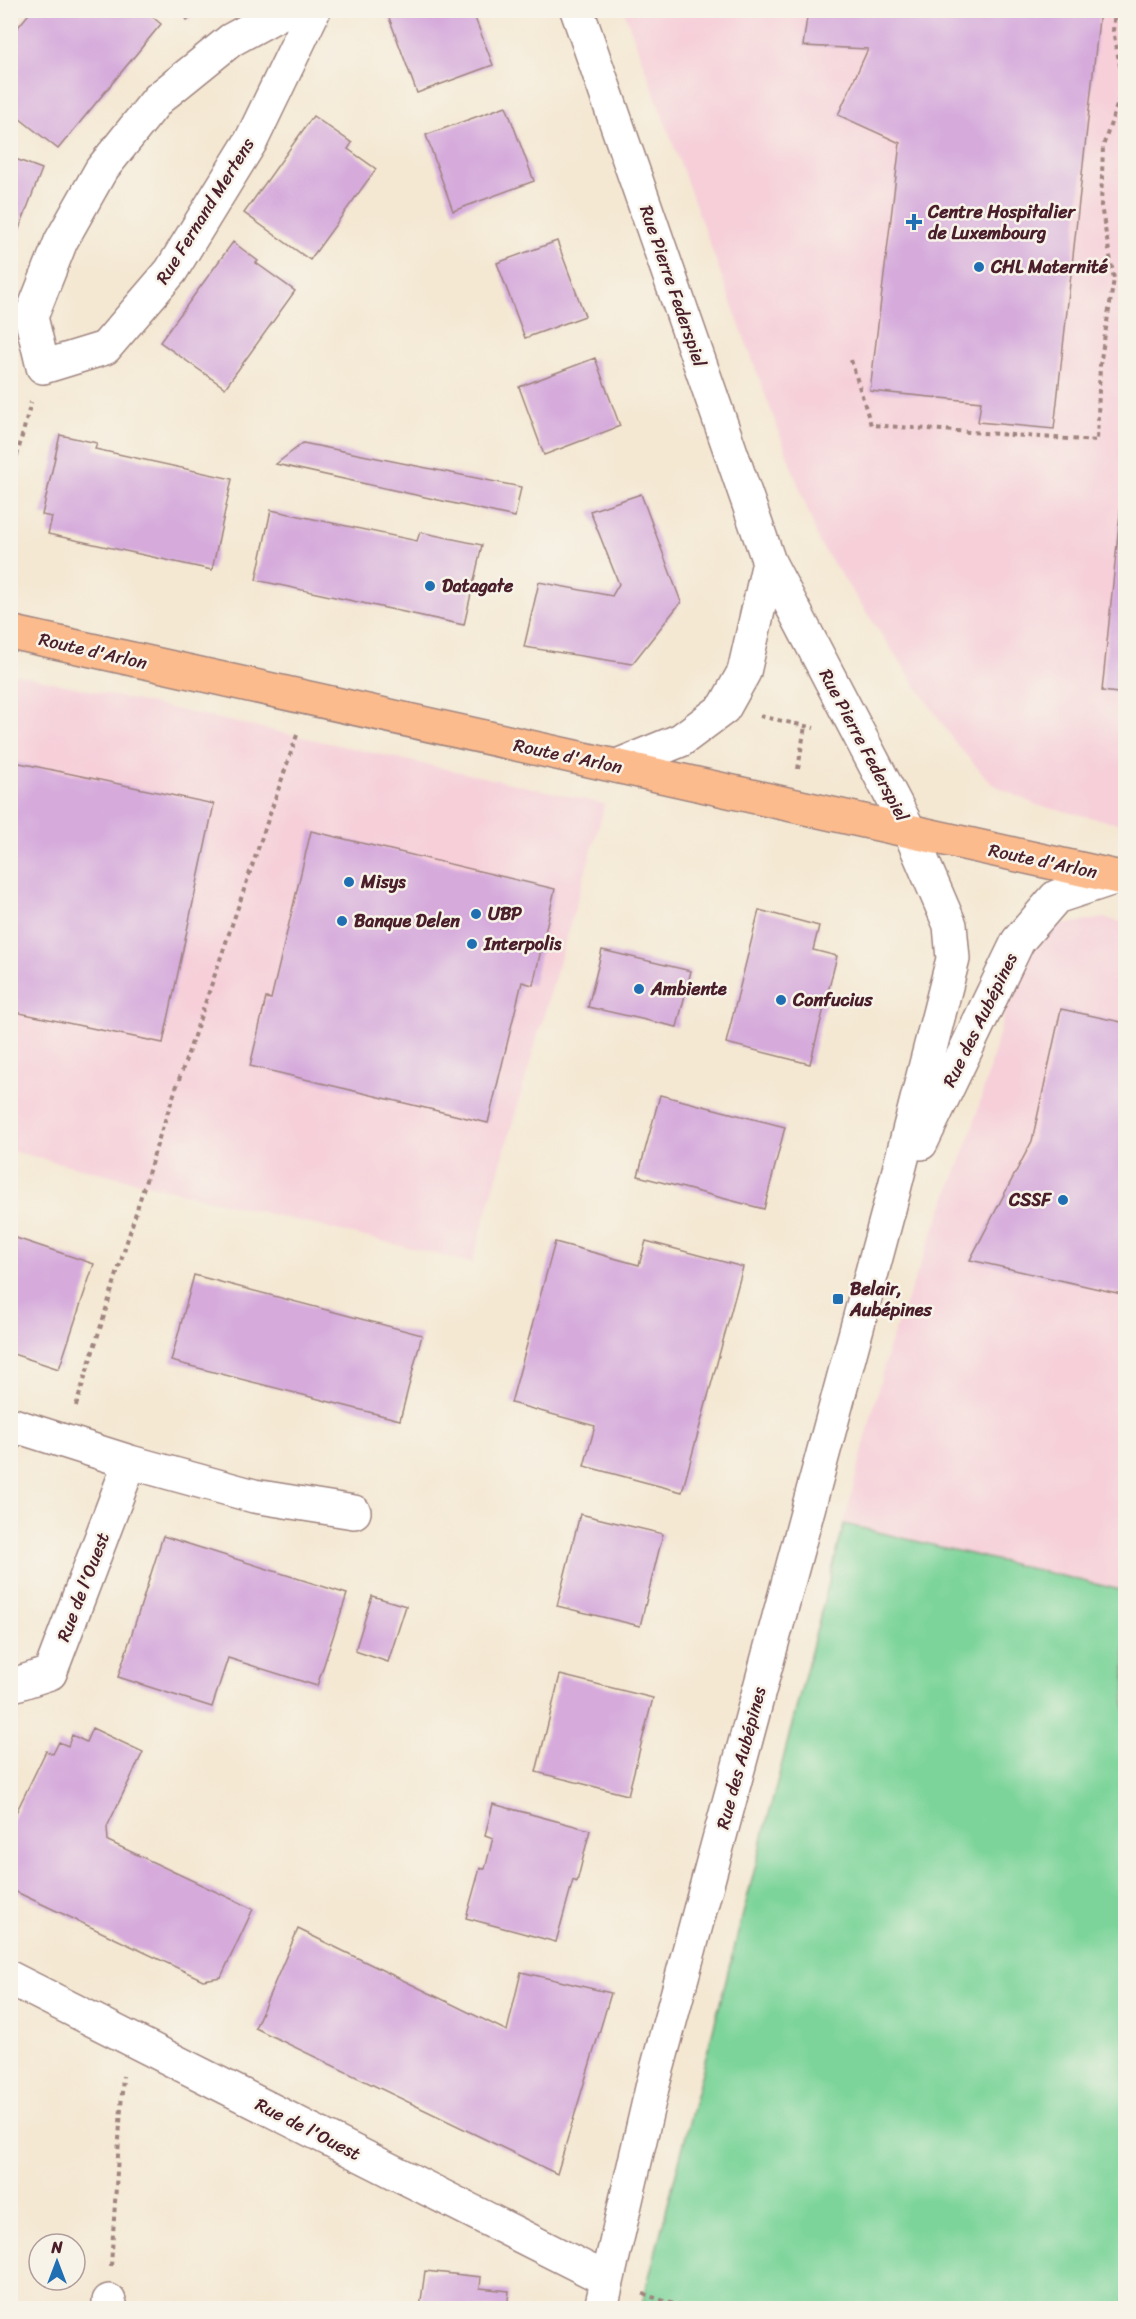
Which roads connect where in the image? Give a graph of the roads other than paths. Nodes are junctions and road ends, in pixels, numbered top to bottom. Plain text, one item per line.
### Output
1 (286, 10) edge
2 (314, 10) edge
3 (577, 10) edge
4 (769, 562) junction
5 (10, 632) edge
6 (617, 766) junction
7 (910, 832) junction
8 (1121, 878) edge
9 (890, 1209) junction
10 (11, 1428) edge
11 (130, 1461) junction
12 (354, 1512) dead end
13 (10, 1686) edge
14 (10, 1978) edge
15 (603, 2294) edge

1 - 2 street, Rue Fernand Mertens
3 - 4 street, Rue Pierre Federspiel
4 - 6 street
4 - 7 street, Rue Pierre Federspiel
5 - 6 main road, Route d'Arlon
6 - 7 main road, Route d'Arlon
7 - 8 main road, Route d'Arlon
7 - 9 street, Rue des Aubépines
8 - 9 street, Rue des Aubépines
9 - 15 street, Rue des Aubépines
10 - 11 street
11 - 12 street
11 - 13 street, Rue de l'Ouest
14 - 15 street, Rue de l'Ouest

